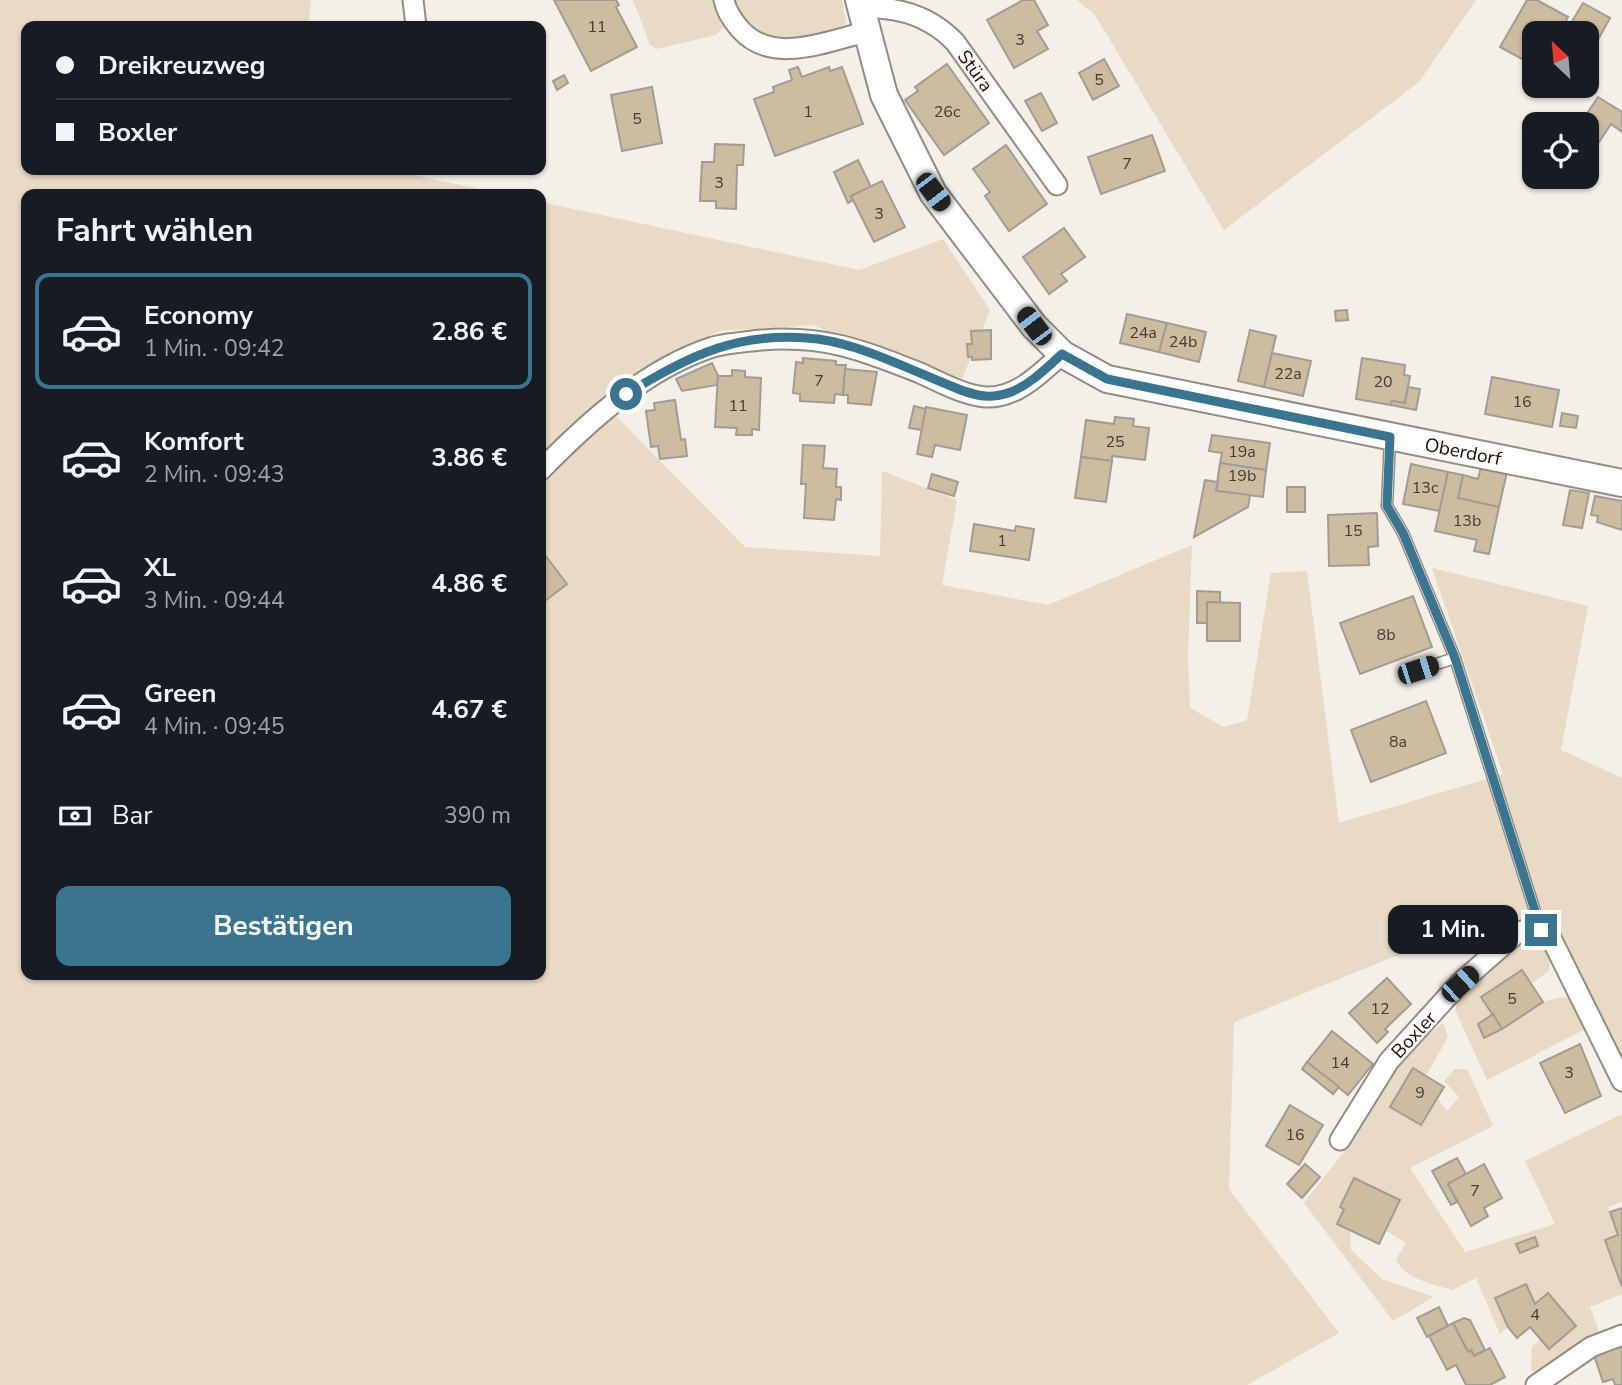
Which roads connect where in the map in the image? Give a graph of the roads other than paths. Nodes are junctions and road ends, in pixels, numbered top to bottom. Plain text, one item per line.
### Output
1 (413, 0) edge
2 (724, 0) edge
3 (862, 13) edge
4 (415, 21) edge
5 (1057, 185) dead end
6 (1062, 354) junction
7 (1390, 437) junction
8 (546, 466) edge
9 (1622, 483) edge
10 (1455, 658) junction
11 (1418, 670) dead end
12 (1541, 930) junction
13 (1622, 1081) edge
14 (1340, 1140) dead end
15 (1622, 1335) edge
16 (1535, 1385) edge

1 - 4 street
2 - 3 street, Stüra
3 - 5 street, Stüra
3 - 6 main road, Oberdorf
6 - 7 main road, Oberdorf
6 - 8 street
7 - 9 main road, Oberdorf
7 - 10 lane
10 - 11 lane
10 - 12 lane
12 - 13 street
12 - 14 street, Boxler
15 - 16 street

